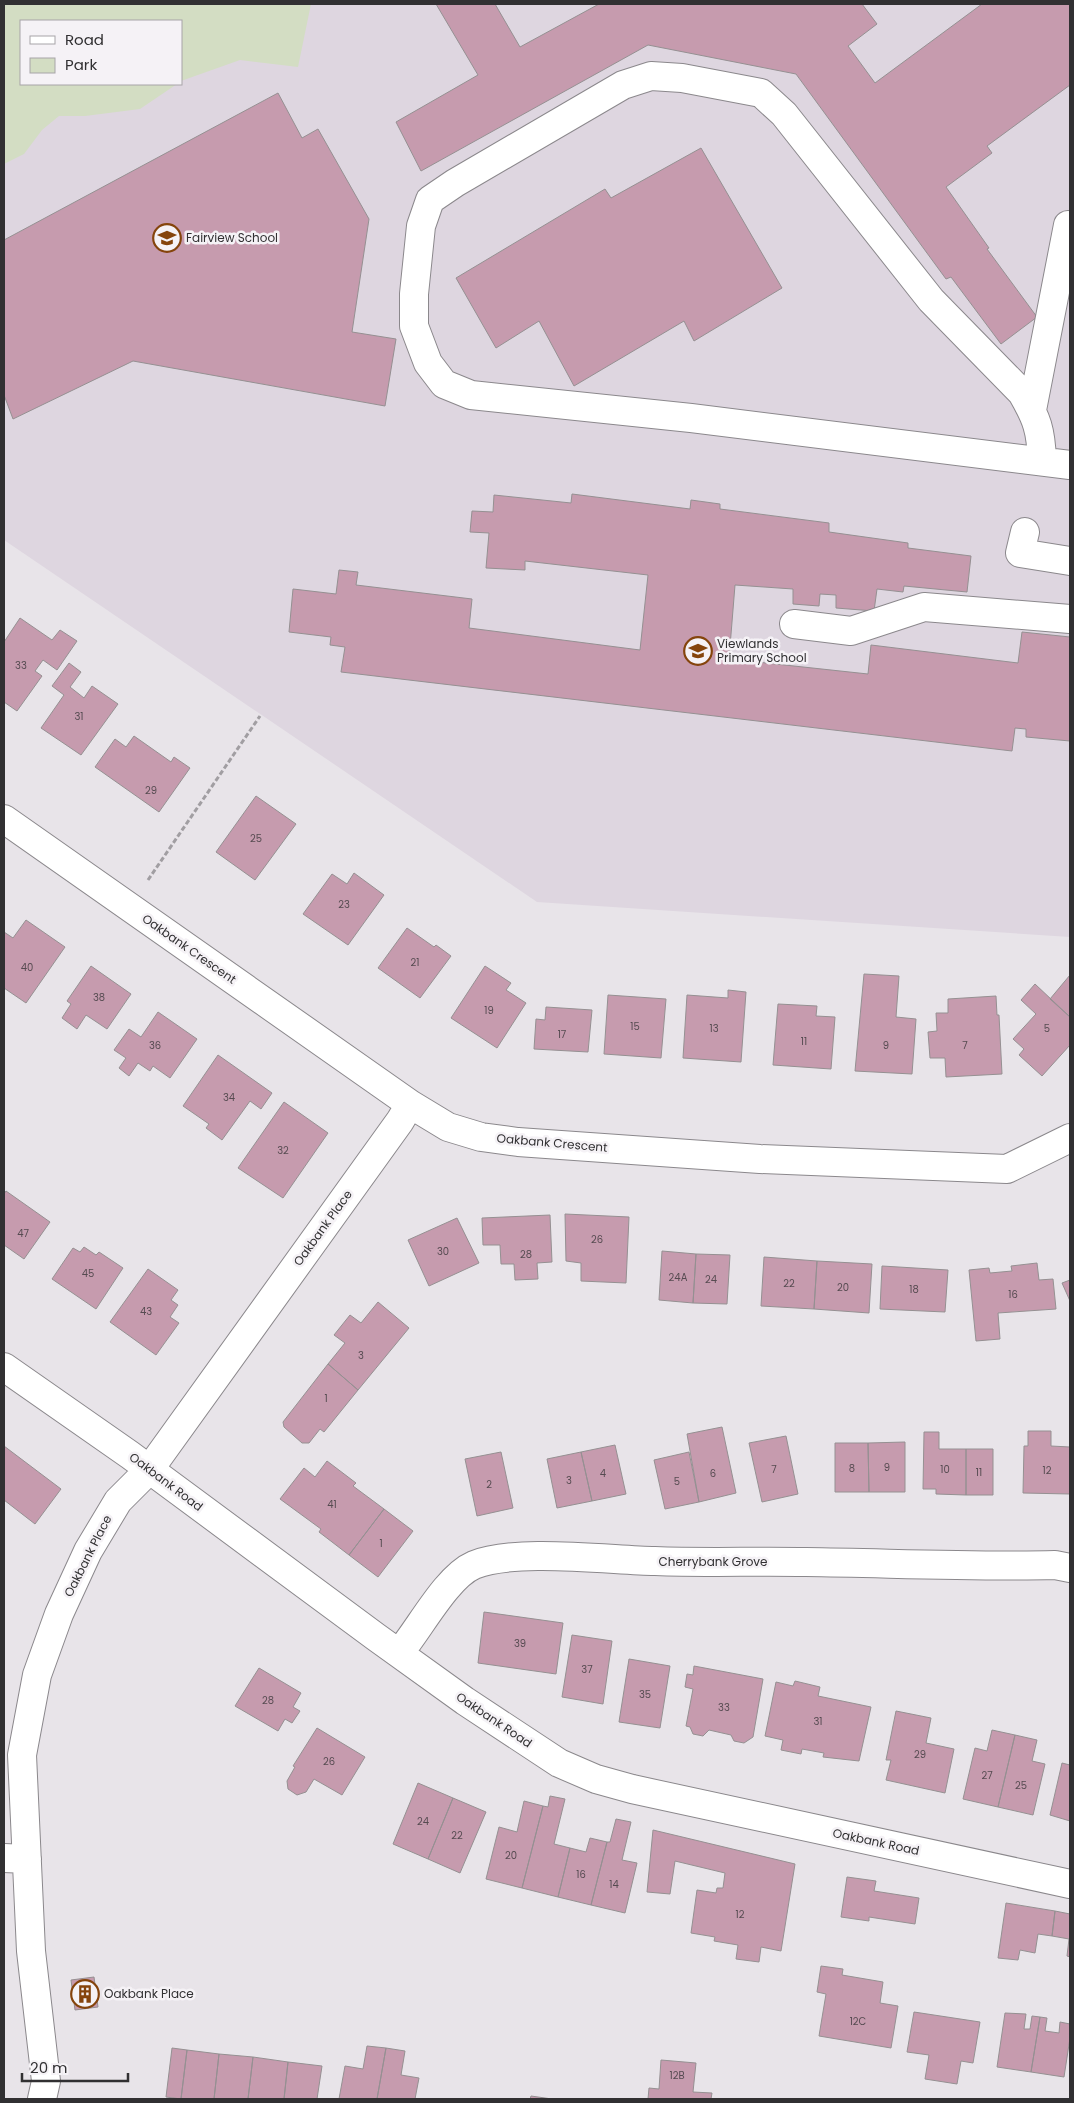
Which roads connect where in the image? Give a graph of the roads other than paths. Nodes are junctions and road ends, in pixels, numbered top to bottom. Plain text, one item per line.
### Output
1 (1070, 220) edge
2 (1032, 410) junction
3 (1042, 461) junction
4 (1070, 465) edge
5 (1021, 550) dead end
6 (1070, 561) edge
7 (1070, 619) edge
8 (794, 624) dead end
9 (4, 819) edge
10 (410, 1104) junction
11 (1070, 1138) edge
12 (4, 1367) edge
13 (149, 1470) junction
14 (1070, 1568) edge
15 (399, 1654) junction
16 (15, 1858) edge
17 (1070, 1884) edge
18 (42, 2099) edge

1 - 2 street
2 - 3 street
2 - 3 street
3 - 4 street
5 - 6 street
7 - 8 street
9 - 10 street, Oakbank Crescent
10 - 11 street, Oakbank Crescent
10 - 13 street, Oakbank Place
12 - 13 street, Oakbank Road
13 - 15 street, Oakbank Road
13 - 16 street, Oakbank Place
14 - 15 street, Cherrybank Grove
15 - 17 street, Oakbank Road
16 - 18 street, Oakbank Place

